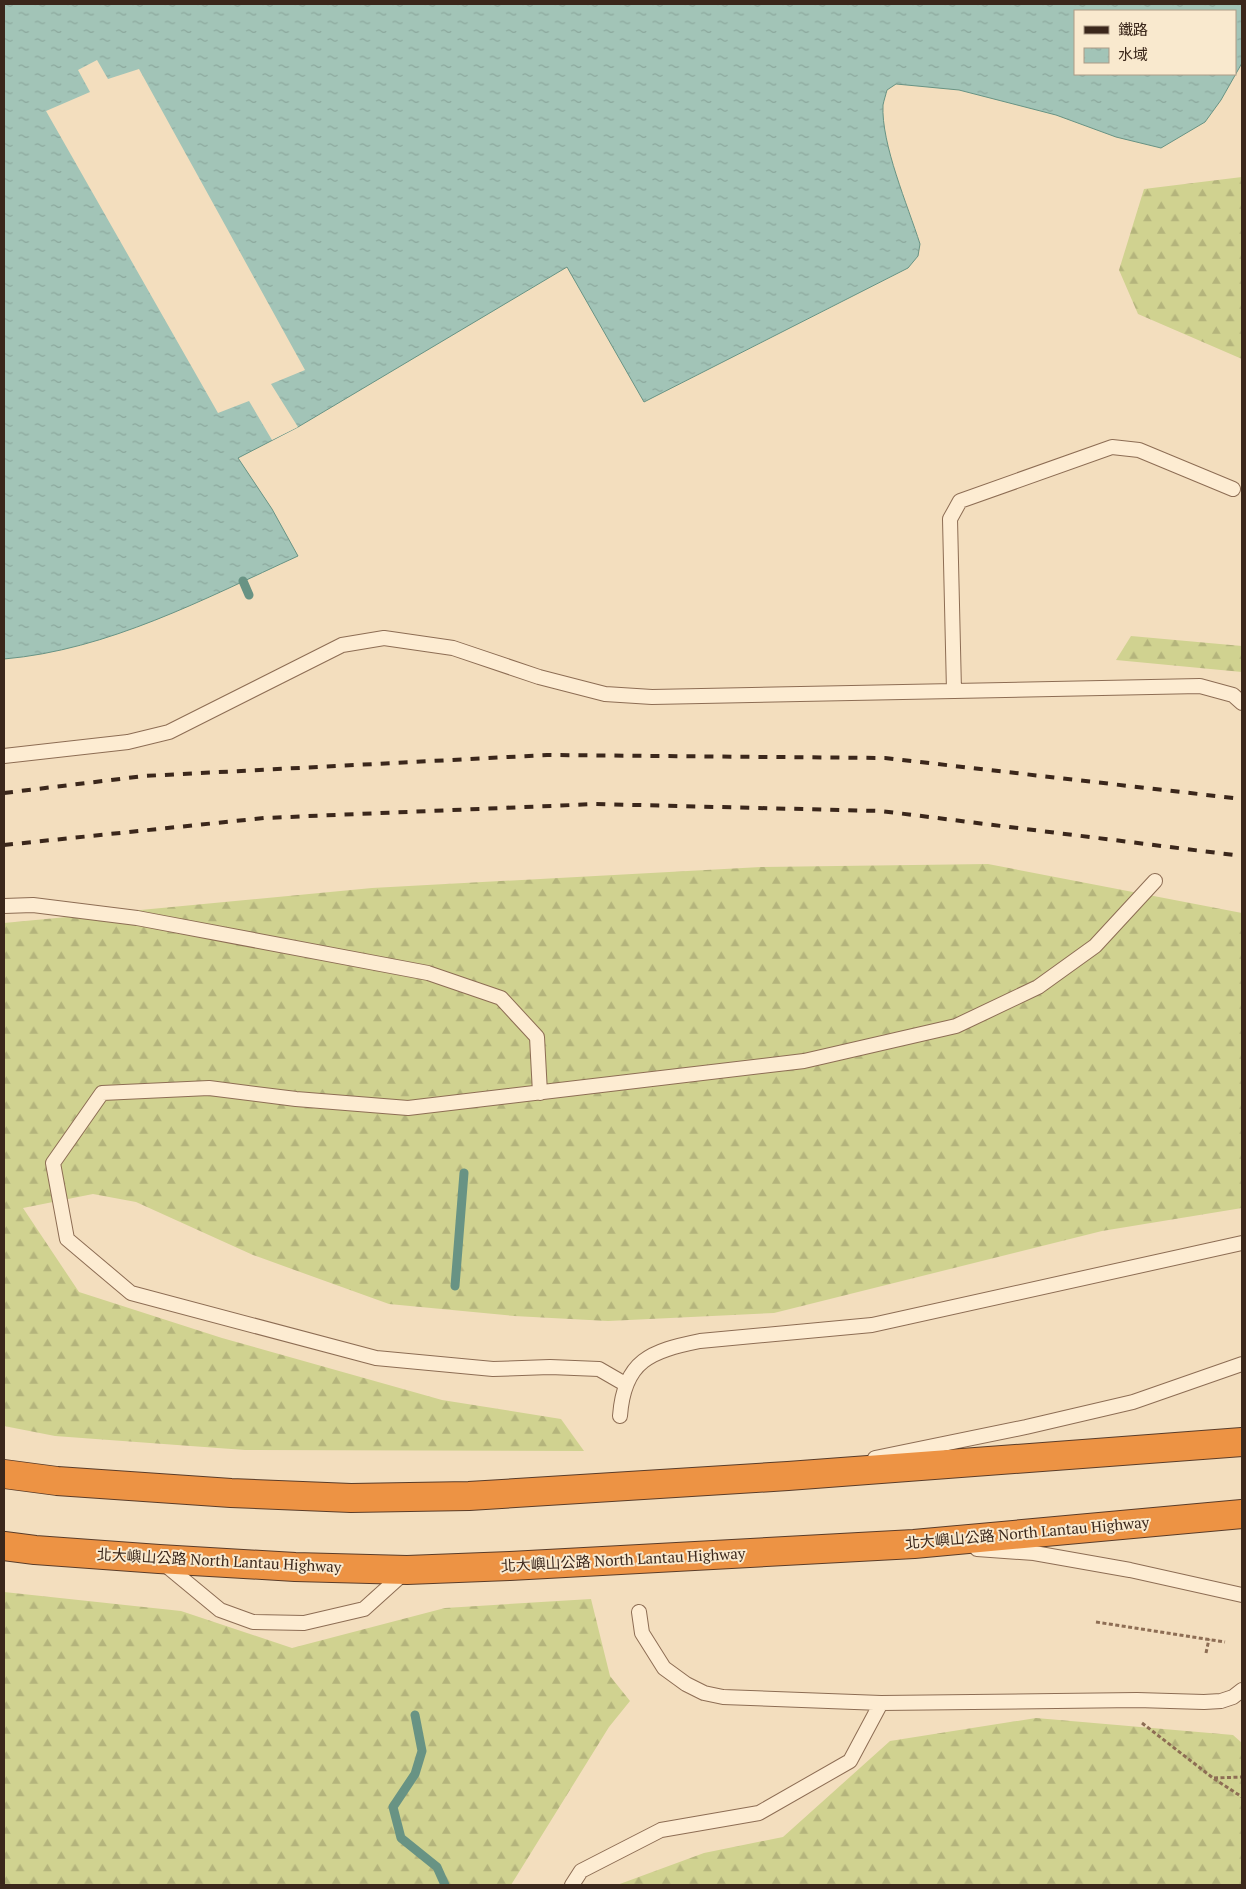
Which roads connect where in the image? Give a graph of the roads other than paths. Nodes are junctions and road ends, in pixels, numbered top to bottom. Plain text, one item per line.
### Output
1 (1233, 489) dead end
2 (954, 691) junction
3 (1242, 703) edge
4 (4, 756) edge
5 (1155, 881) dead end
6 (4, 906) edge
7 (540, 1093) junction
8 (1242, 1243) edge
9 (1242, 1364) edge
10 (625, 1384) junction
11 (620, 1416) dead end
12 (1242, 1442) edge
13 (4, 1474) edge
14 (788, 1476) junction
15 (1242, 1514) edge
16 (914, 1544) junction
17 (4, 1546) edge
18 (160, 1559) junction
19 (408, 1570) junction
20 (1242, 1595) edge
21 (639, 1612) dead end
22 (1242, 1690) edge
23 (881, 1703) junction
24 (572, 1885) edge

1 - 2 lane
2 - 3 lane
2 - 4 lane
5 - 7 lane
6 - 7 lane
7 - 10 lane
8 - 10 lane
9 - 14 lane
10 - 11 lane
12 - 14 highway
13 - 14 highway
15 - 16 highway, 北大嶼山公路 North Lantau Highway
16 - 19 highway, 北大嶼山公路 North Lantau Highway
16 - 20 lane
17 - 18 highway, 北大嶼山公路 North Lantau Highway
18 - 19 highway, 北大嶼山公路 North Lantau Highway
18 - 19 lane
21 - 23 lane
22 - 23 lane
23 - 24 lane

